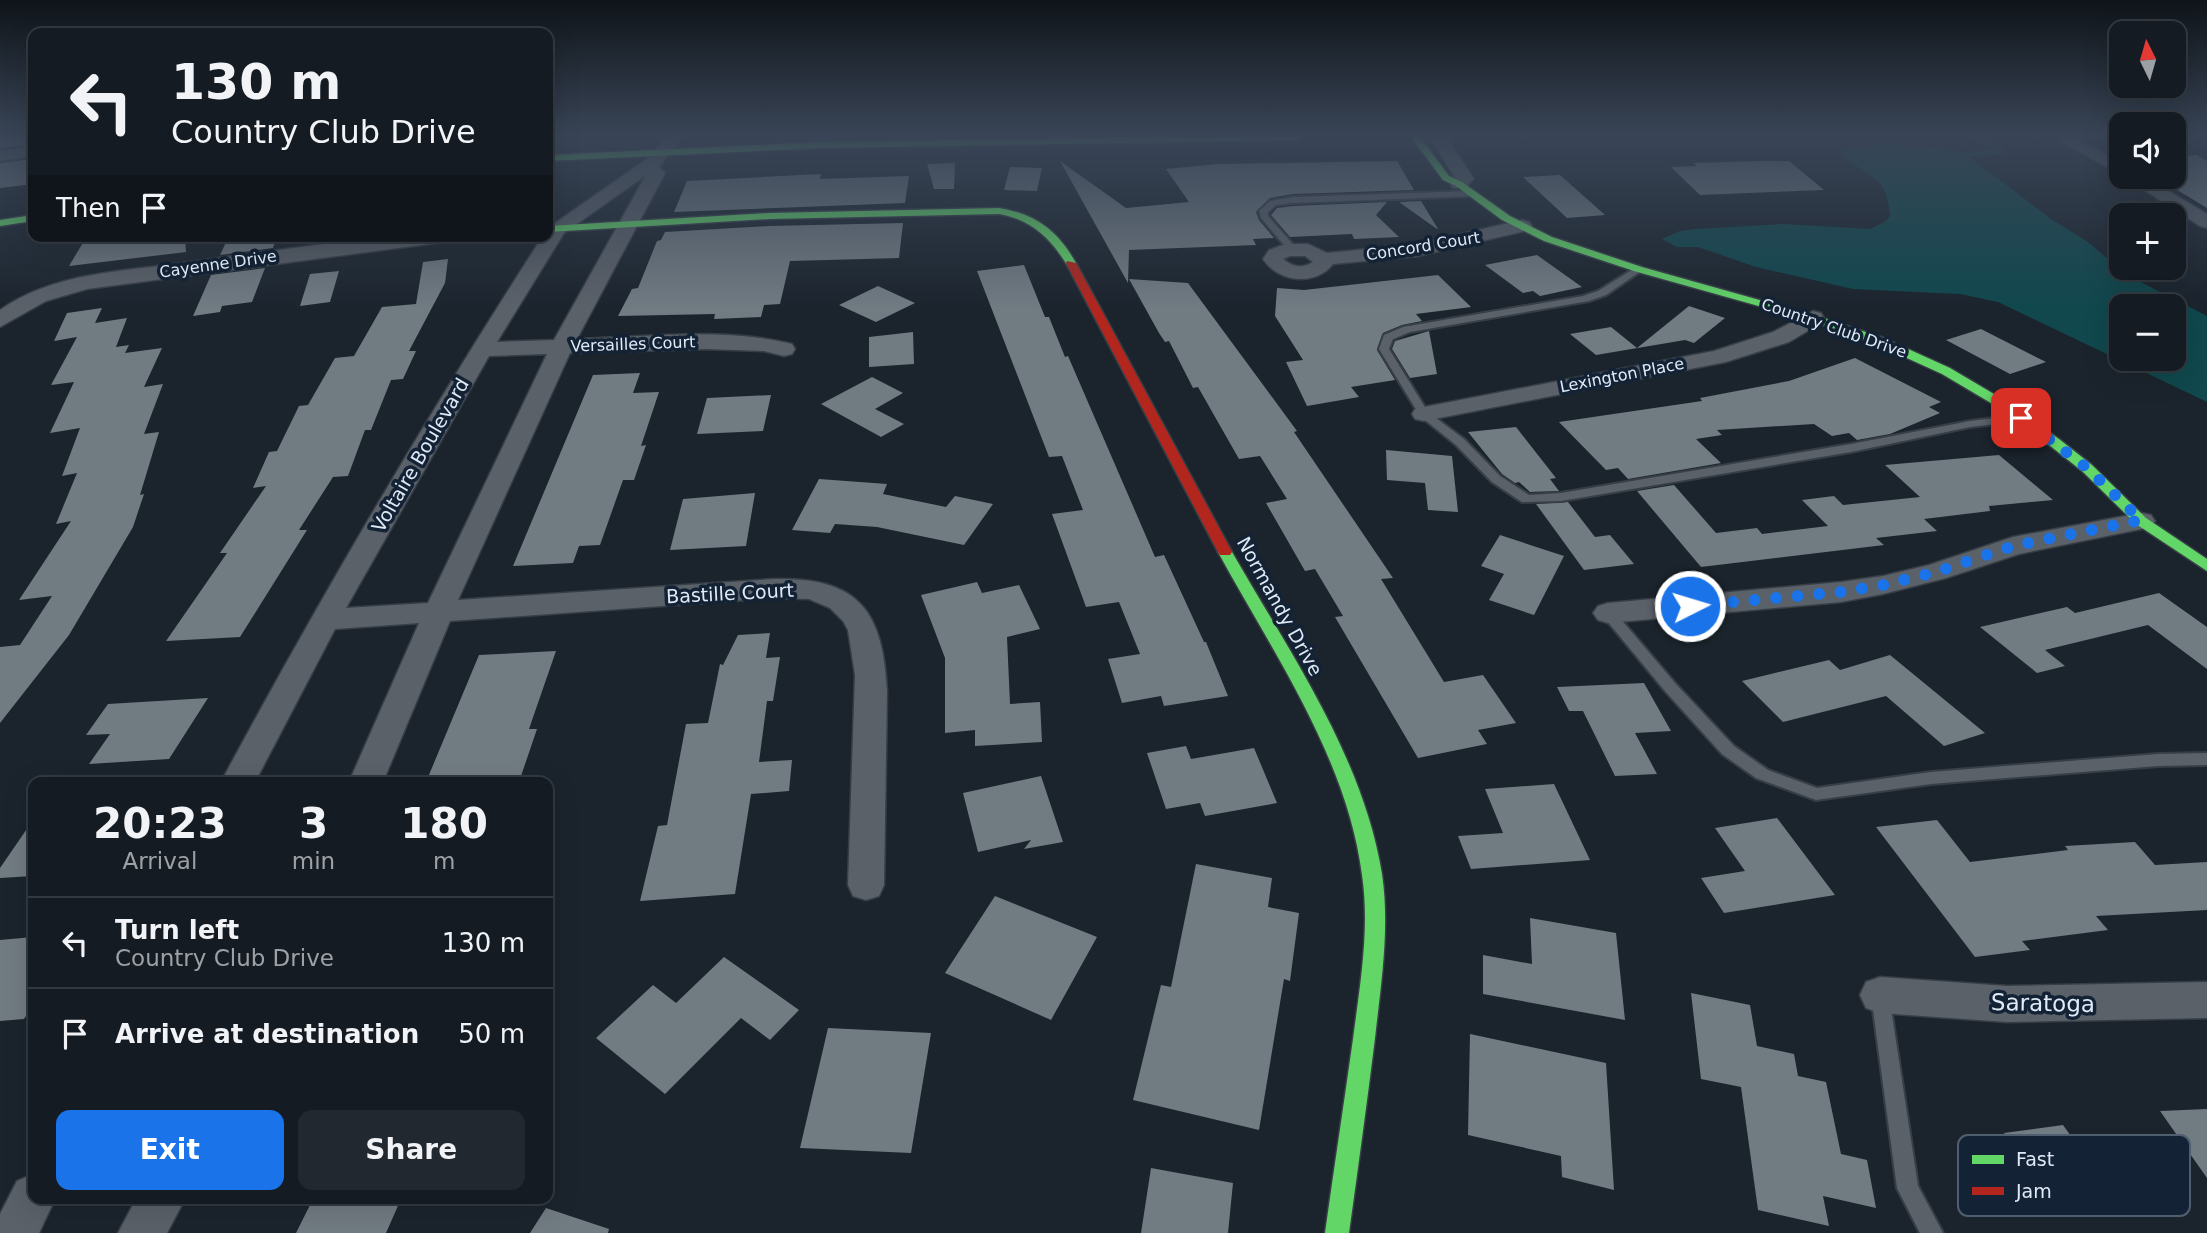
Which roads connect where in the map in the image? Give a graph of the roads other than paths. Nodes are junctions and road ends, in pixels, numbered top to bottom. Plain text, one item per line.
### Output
1 (604, 195) edge
2 (643, 195) edge
3 (1378, 195) edge
4 (1474, 195) edge
5 (2162, 195) edge
6 (28, 219) edge
7 (2207, 222) edge
8 (0, 223) edge
9 (625, 225) junction
10 (1522, 226) junction
11 (553, 228) edge
12 (553, 229) edge
13 (394, 242) edge
14 (544, 242) edge
15 (1292, 249) joint
16 (1638, 269) junction
17 (1813, 318) junction
18 (0, 320) edge
19 (561, 347) junction
20 (481, 349) junction
21 (784, 349) dead end
22 (1424, 414) junction
23 (2021, 418) junction
24 (2141, 520) junction
25 (2207, 566) edge
26 (438, 613) junction
27 (1608, 613) joint
28 (325, 620) junction
29 (2207, 759) edge
30 (241, 777) edge
31 (368, 777) edge
32 (866, 885) dead end
33 (1880, 995) joint
34 (2207, 1000) edge
35 (30, 1204) edge
36 (159, 1204) edge
37 (15, 1233) edge
38 (141, 1233) edge
39 (1337, 1233) edge
40 (1932, 1233) edge

1 - 11 street, Voltaire Boulevard
2 - 9 street
3 - 15 lane
4 - 10 street, Country Club Drive
5 - 7 street
6 - 8 street
9 - 12 street
9 - 19 street
9 - 39 street, Normandy Drive
10 - 15 street, Concord Court
10 - 16 street, Country Club Drive
13 - 18 street, Cayenne Drive
14 - 20 street, Voltaire Boulevard
16 - 17 street, Country Club Drive
16 - 22 lane
17 - 22 street, Lexington Place
17 - 23 street, Country Club Drive
19 - 20 street, Versailles Court
19 - 21 street, Versailles Court
19 - 26 street
20 - 28 street, Voltaire Boulevard
22 - 23 lane
23 - 24 street, Country Club Drive
24 - 25 street, Country Club Drive
24 - 27 street
26 - 28 street, Bastille Court
26 - 31 street
26 - 32 street, Bastille Court
27 - 29 lane
28 - 30 street, Voltaire Boulevard
33 - 34 street, Saratoga
33 - 40 lane
35 - 37 street
36 - 38 street

